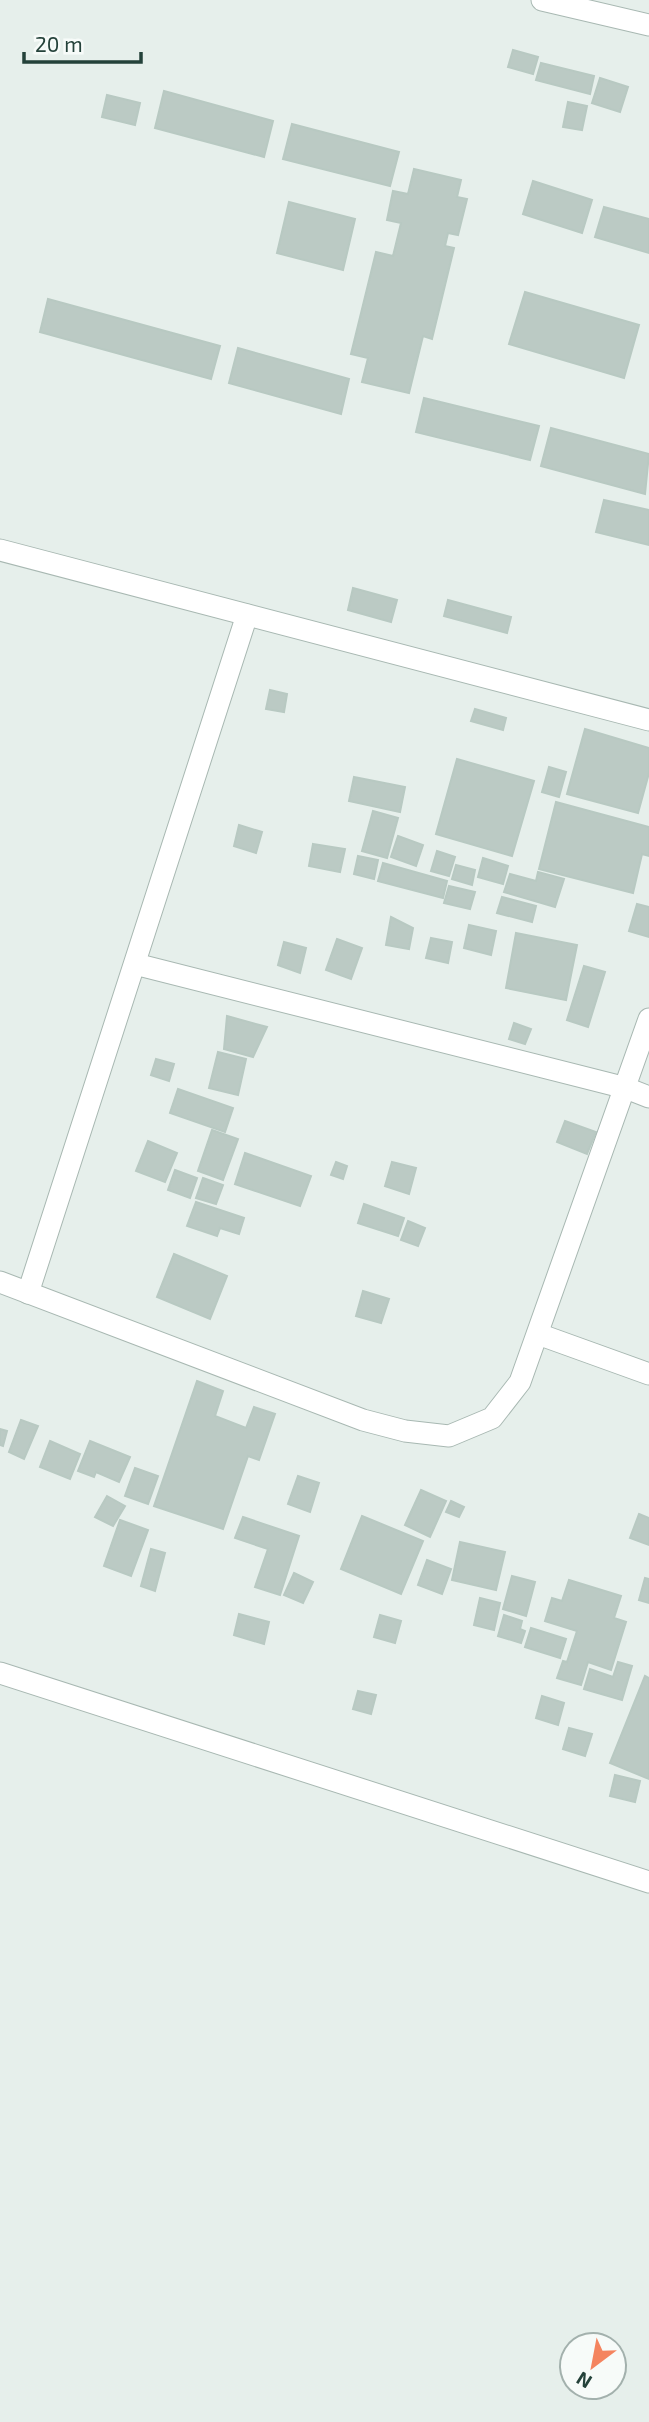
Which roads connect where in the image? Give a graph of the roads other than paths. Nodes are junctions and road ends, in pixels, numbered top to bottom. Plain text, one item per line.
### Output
1 (542, 0) edge
2 (649, 25) edge
3 (0, 550) edge
4 (247, 615) junction
5 (649, 720) edge
6 (135, 964) junction
7 (649, 1019) edge
8 (626, 1088) junction
9 (649, 1097) edge
10 (0, 1282) edge
11 (28, 1293) junction
12 (538, 1334) junction
13 (649, 1374) edge
14 (0, 1673) edge
15 (649, 1882) edge

1 - 2 street
3 - 4 street
4 - 5 street
4 - 6 street
6 - 8 street
6 - 11 street
7 - 8 street
8 - 9 street
8 - 12 street
10 - 11 street
11 - 12 street
12 - 13 street
14 - 15 street

